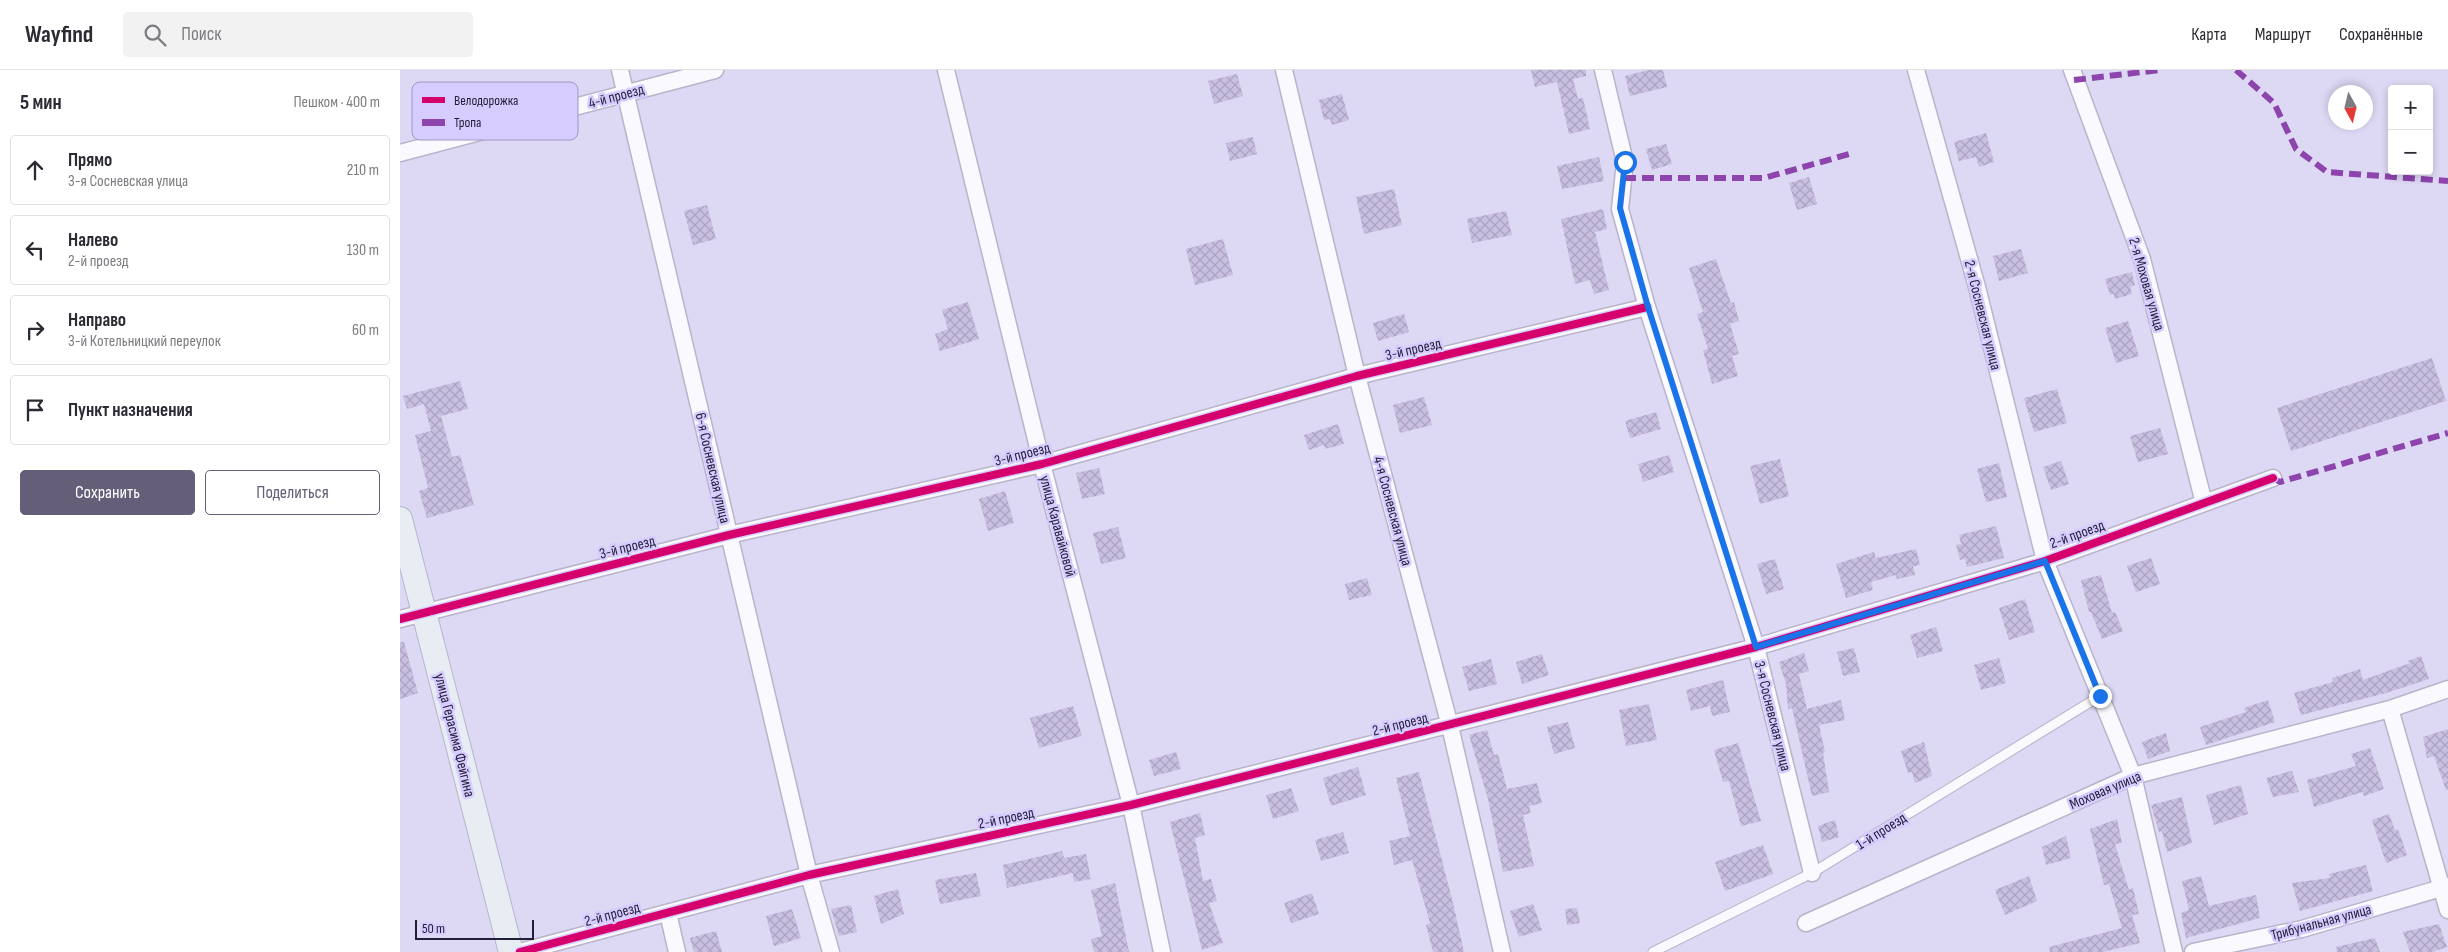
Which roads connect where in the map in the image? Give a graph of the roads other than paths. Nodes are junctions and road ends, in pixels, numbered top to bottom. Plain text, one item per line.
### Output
1 (620, 70) edge
2 (715, 70) edge
3 (946, 70) edge
4 (1284, 70) edge
5 (1603, 70) edge
6 (1916, 70) edge
7 (2072, 70) edge
8 (626, 93) junction
9 (578, 106) edge
10 (449, 140) edge
11 (400, 153) edge
12 (1648, 307) junction
13 (1357, 376) junction
14 (1042, 464) junction
15 (2273, 478) dead end
16 (2204, 503) junction
17 (400, 518) edge
18 (729, 535) junction
19 (2045, 561) junction
20 (424, 612) junction
21 (400, 619) edge
22 (1756, 647) junction
23 (2448, 689) edge
24 (2100, 696) junction
25 (2390, 709) junction
26 (1450, 726) junction
27 (2133, 776) junction
28 (1131, 805) junction
29 (1812, 873) junction
30 (809, 876) junction
31 (2445, 887) edge
32 (2448, 910) edge
33 (668, 913) junction
34 (1806, 923) dead end
35 (511, 952) edge
36 (520, 952) edge
37 (677, 952) edge
38 (831, 952) edge
39 (1162, 952) edge
40 (1502, 952) edge
41 (1653, 952) edge
42 (2174, 952) edge
43 (2193, 952) edge

1 - 8 street, 6-я Сосневская улица
2 - 8 street, 4-й проезд
3 - 14 street, улица Каравайковой
4 - 13 street, 4-я Сосневская улица
5 - 12 street, 3-я Сосневская улица
6 - 19 street, 2-я Сосневская улица
7 - 16 street, 2-я Моховая улица
8 - 9 street, 4-й проезд
8 - 18 street, 6-я Сосневская улица
10 - 11 street, 4-й проезд
12 - 13 street, 3-й проезд
12 - 22 street, 3-я Сосневская улица
13 - 14 street, 3-й проезд
13 - 26 street, 4-я Сосневская улица
14 - 18 street, 3-й проезд
14 - 28 street, улица Каравайковой
15 - 16 street, 2-й проезд
16 - 19 street, 2-й проезд
17 - 20 main road, улица Герасима Фейгина
18 - 20 street, 3-й проезд
18 - 30 street, 6-я Сосневская улица
19 - 22 street, 2-й проезд
19 - 24 street, 2-я Сосневская улица
20 - 21 street, 3-й проезд
20 - 35 main road, улица Герасима Фейгина
22 - 26 street, 2-й проезд
22 - 29 street, 3-я Сосневская улица
23 - 25 street, Моховая улица
24 - 27 street, 2-я Сосневская улица
24 - 29 lane, 1-й проезд
25 - 27 street, Моховая улица
25 - 31 street
26 - 28 street, 2-й проезд
26 - 40 street, 4-я Сосневская улица
27 - 34 street, Моховая улица
27 - 42 street, 2-я Сосневская улица
28 - 30 street, 2-й проезд
28 - 39 street, улица Каравайковой
29 - 41 lane, 1-й проезд
30 - 33 street, 2-й проезд
30 - 38 street, 6-я Сосневская улица
31 - 32 street
31 - 43 street, Трибунальная улица
33 - 36 street, 2-й проезд
33 - 37 street

